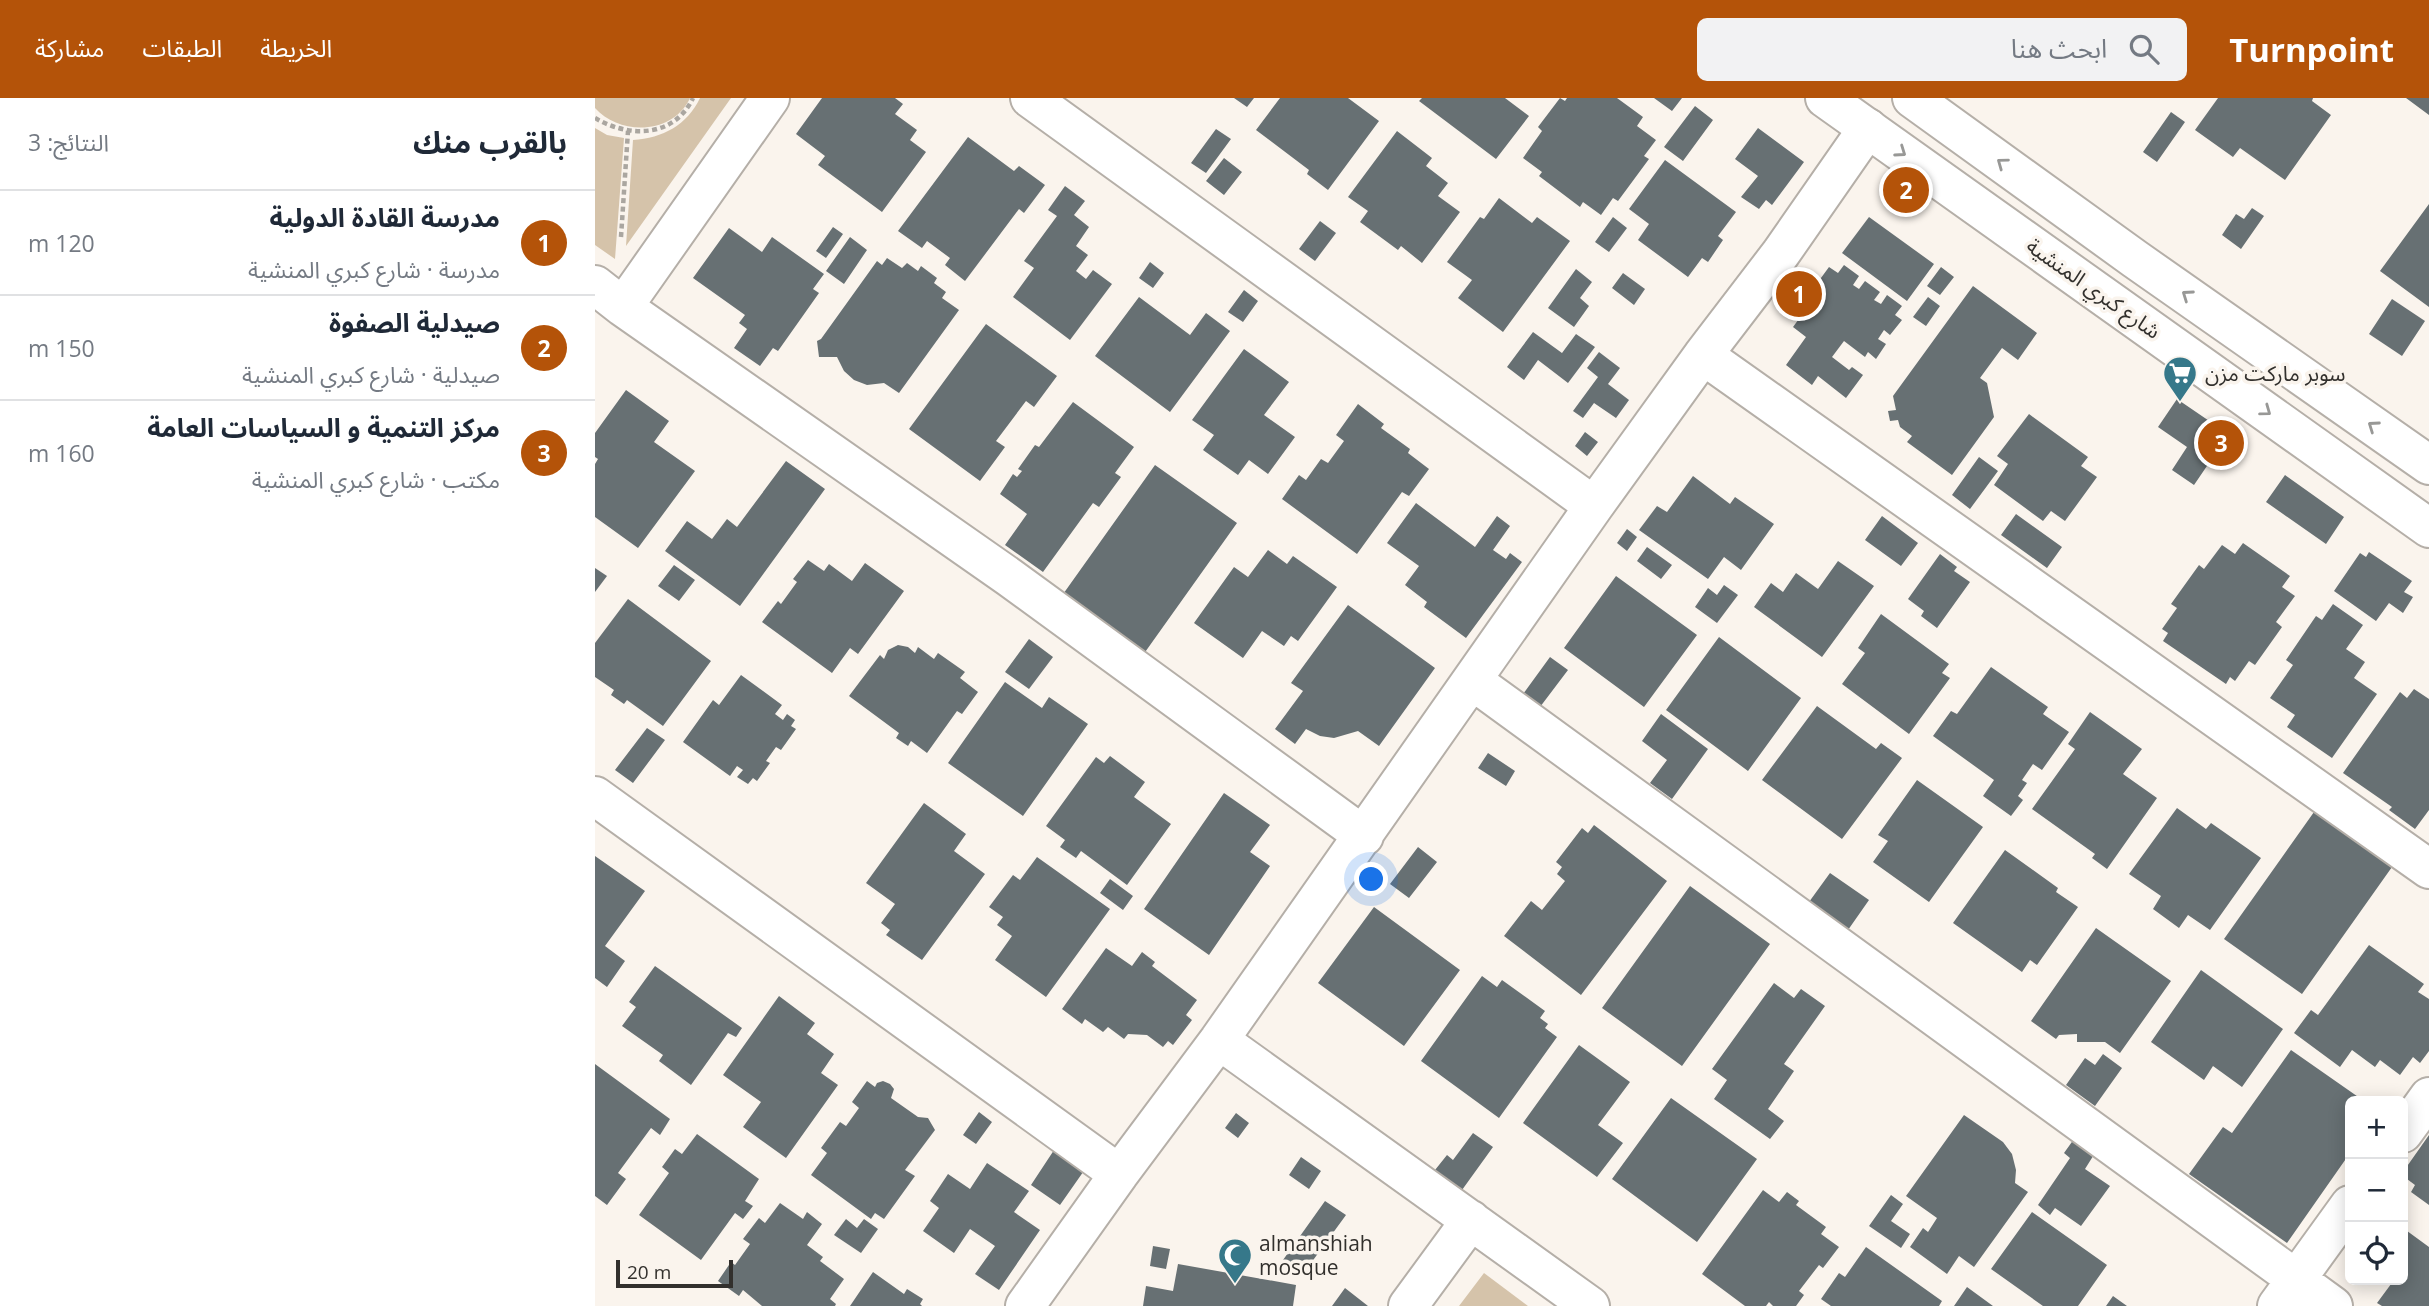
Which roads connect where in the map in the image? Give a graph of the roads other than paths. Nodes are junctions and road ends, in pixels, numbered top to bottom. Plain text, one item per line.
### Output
1 (770, 98) edge
2 (1030, 98) edge
3 (1825, 98) edge
4 (1912, 98) edge
5 (1868, 128) junction
6 (609, 296) edge
7 (1703, 355) junction
8 (2429, 465) edge
9 (1594, 506) junction
10 (2429, 528) edge
11 (1473, 681) junction
12 (595, 796) edge
13 (1364, 836) junction
14 (2429, 869) edge
15 (1219, 1040) junction
16 (2429, 1097) edge
17 (2408, 1126) edge
18 (1119, 1174) junction
19 (2345, 1212) edge
20 (1471, 1220) junction
21 (2286, 1293) edge
22 (1025, 1306) edge
23 (1408, 1306) edge
24 (1590, 1306) edge
25 (2333, 1306) edge

1 - 6 street
2 - 9 street
3 - 5 street, شارع كبري المنشية
8 -> 4 street
5 - 7 street
5 -> 10 street, شارع كبري المنشية
6 - 13 street
7 - 9 street
7 - 14 street
9 - 11 street
11 - 13 street
11 - 21 street
12 - 18 street
13 - 15 street
15 - 18 street
15 - 20 street
16 - 17 street
18 - 22 street
19 - 21 street
20 - 23 street
20 - 24 street
21 - 25 street

